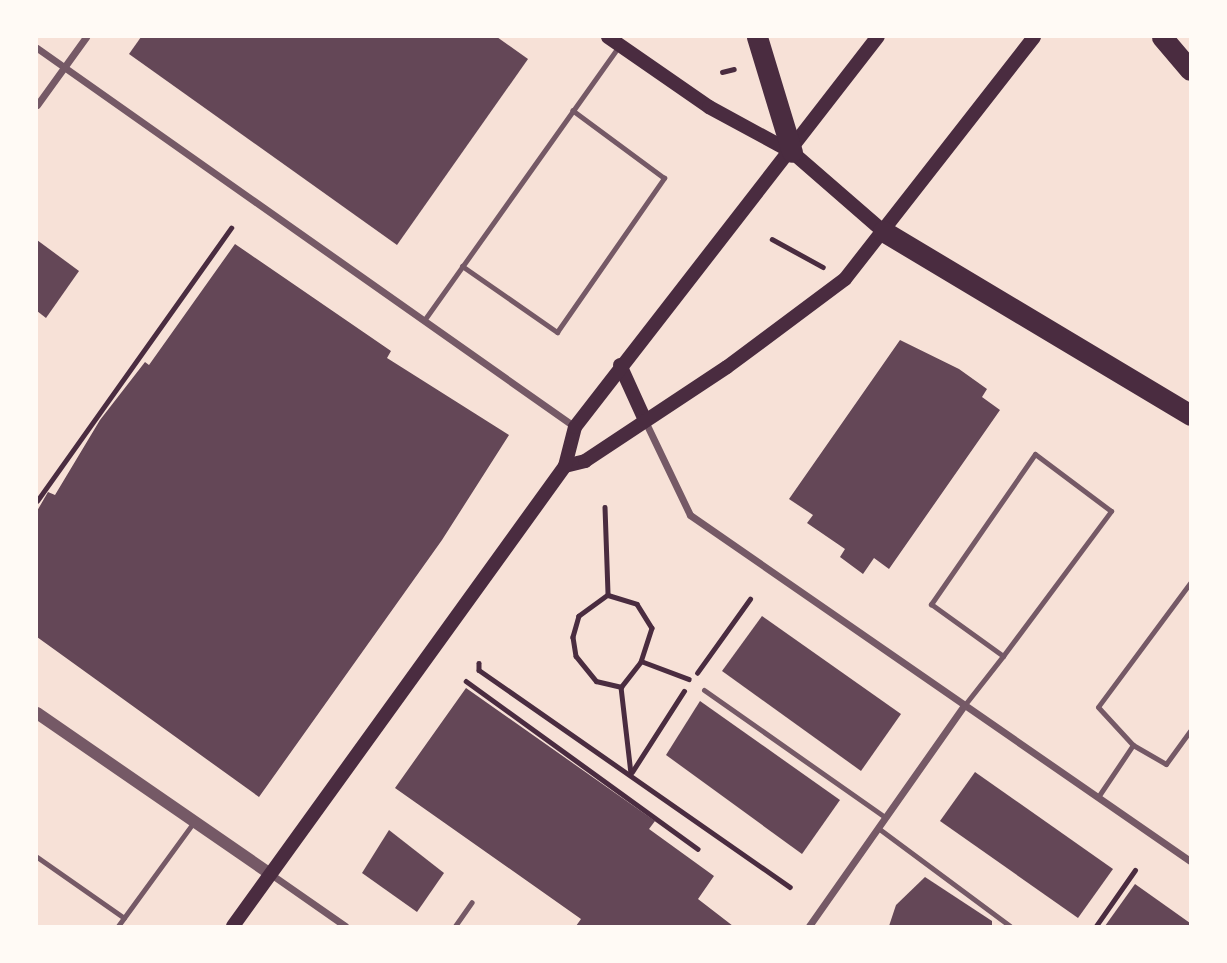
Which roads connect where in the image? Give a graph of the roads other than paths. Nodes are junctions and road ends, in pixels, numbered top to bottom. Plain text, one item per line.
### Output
1 (86, 37) edge
2 (757, 37) edge
3 (878, 37) edge
4 (1034, 37) edge
5 (1162, 37) edge
6 (614, 41) edge
7 (37, 48) edge
8 (66, 64) junction
9 (1190, 70) edge
10 (37, 105) edge
11 (572, 110) junction
12 (792, 152) junction
13 (883, 230) junction
14 (462, 266) junction
15 (425, 319) junction
16 (620, 365) junction
17 (1190, 415) edge
18 (645, 420) junction
19 (575, 427) junction
20 (565, 466) junction
21 (1190, 583) edge
22 (1003, 656) junction
23 (704, 690) dead end
24 (963, 707) junction
25 (37, 713) edge
26 (1190, 732) edge
27 (1132, 745) junction
28 (1098, 797) junction
29 (885, 817) junction
30 (193, 823) junction
31 (878, 828) junction
32 (37, 857) edge
33 (1190, 861) edge
34 (272, 875) junction
35 (472, 902) dead end
36 (124, 918) junction
37 (118, 926) edge
38 (233, 926) edge
39 (345, 926) edge
40 (455, 926) edge
41 (809, 926) edge
42 (1010, 926) edge

1 - 8 street
2 - 12 highway
3 - 12 main road
4 - 13 main road
5 - 9 highway
6 - 11 lane
6 - 12 main road
7 - 8 street
8 - 10 street
8 - 15 street
11 - 14 lane
11 - 14 lane
12 - 13 main road
12 - 16 main road
13 - 17 highway
13 - 18 main road
14 - 15 lane
15 - 19 street
16 - 18 main road
16 - 19 main road
18 - 20 main road
18 - 24 street
19 - 20 main road
20 - 34 main road
21 - 27 lane
22 - 22 lane
22 - 24 lane
23 - 29 lane
24 - 28 street
24 - 29 street
25 - 30 street
26 - 27 lane
27 - 28 lane
28 - 33 street
29 - 31 street
30 - 34 street
30 - 36 lane
31 - 41 street
31 - 42 lane
32 - 36 lane
34 - 38 main road
34 - 39 street
35 - 40 lane
36 - 37 lane

